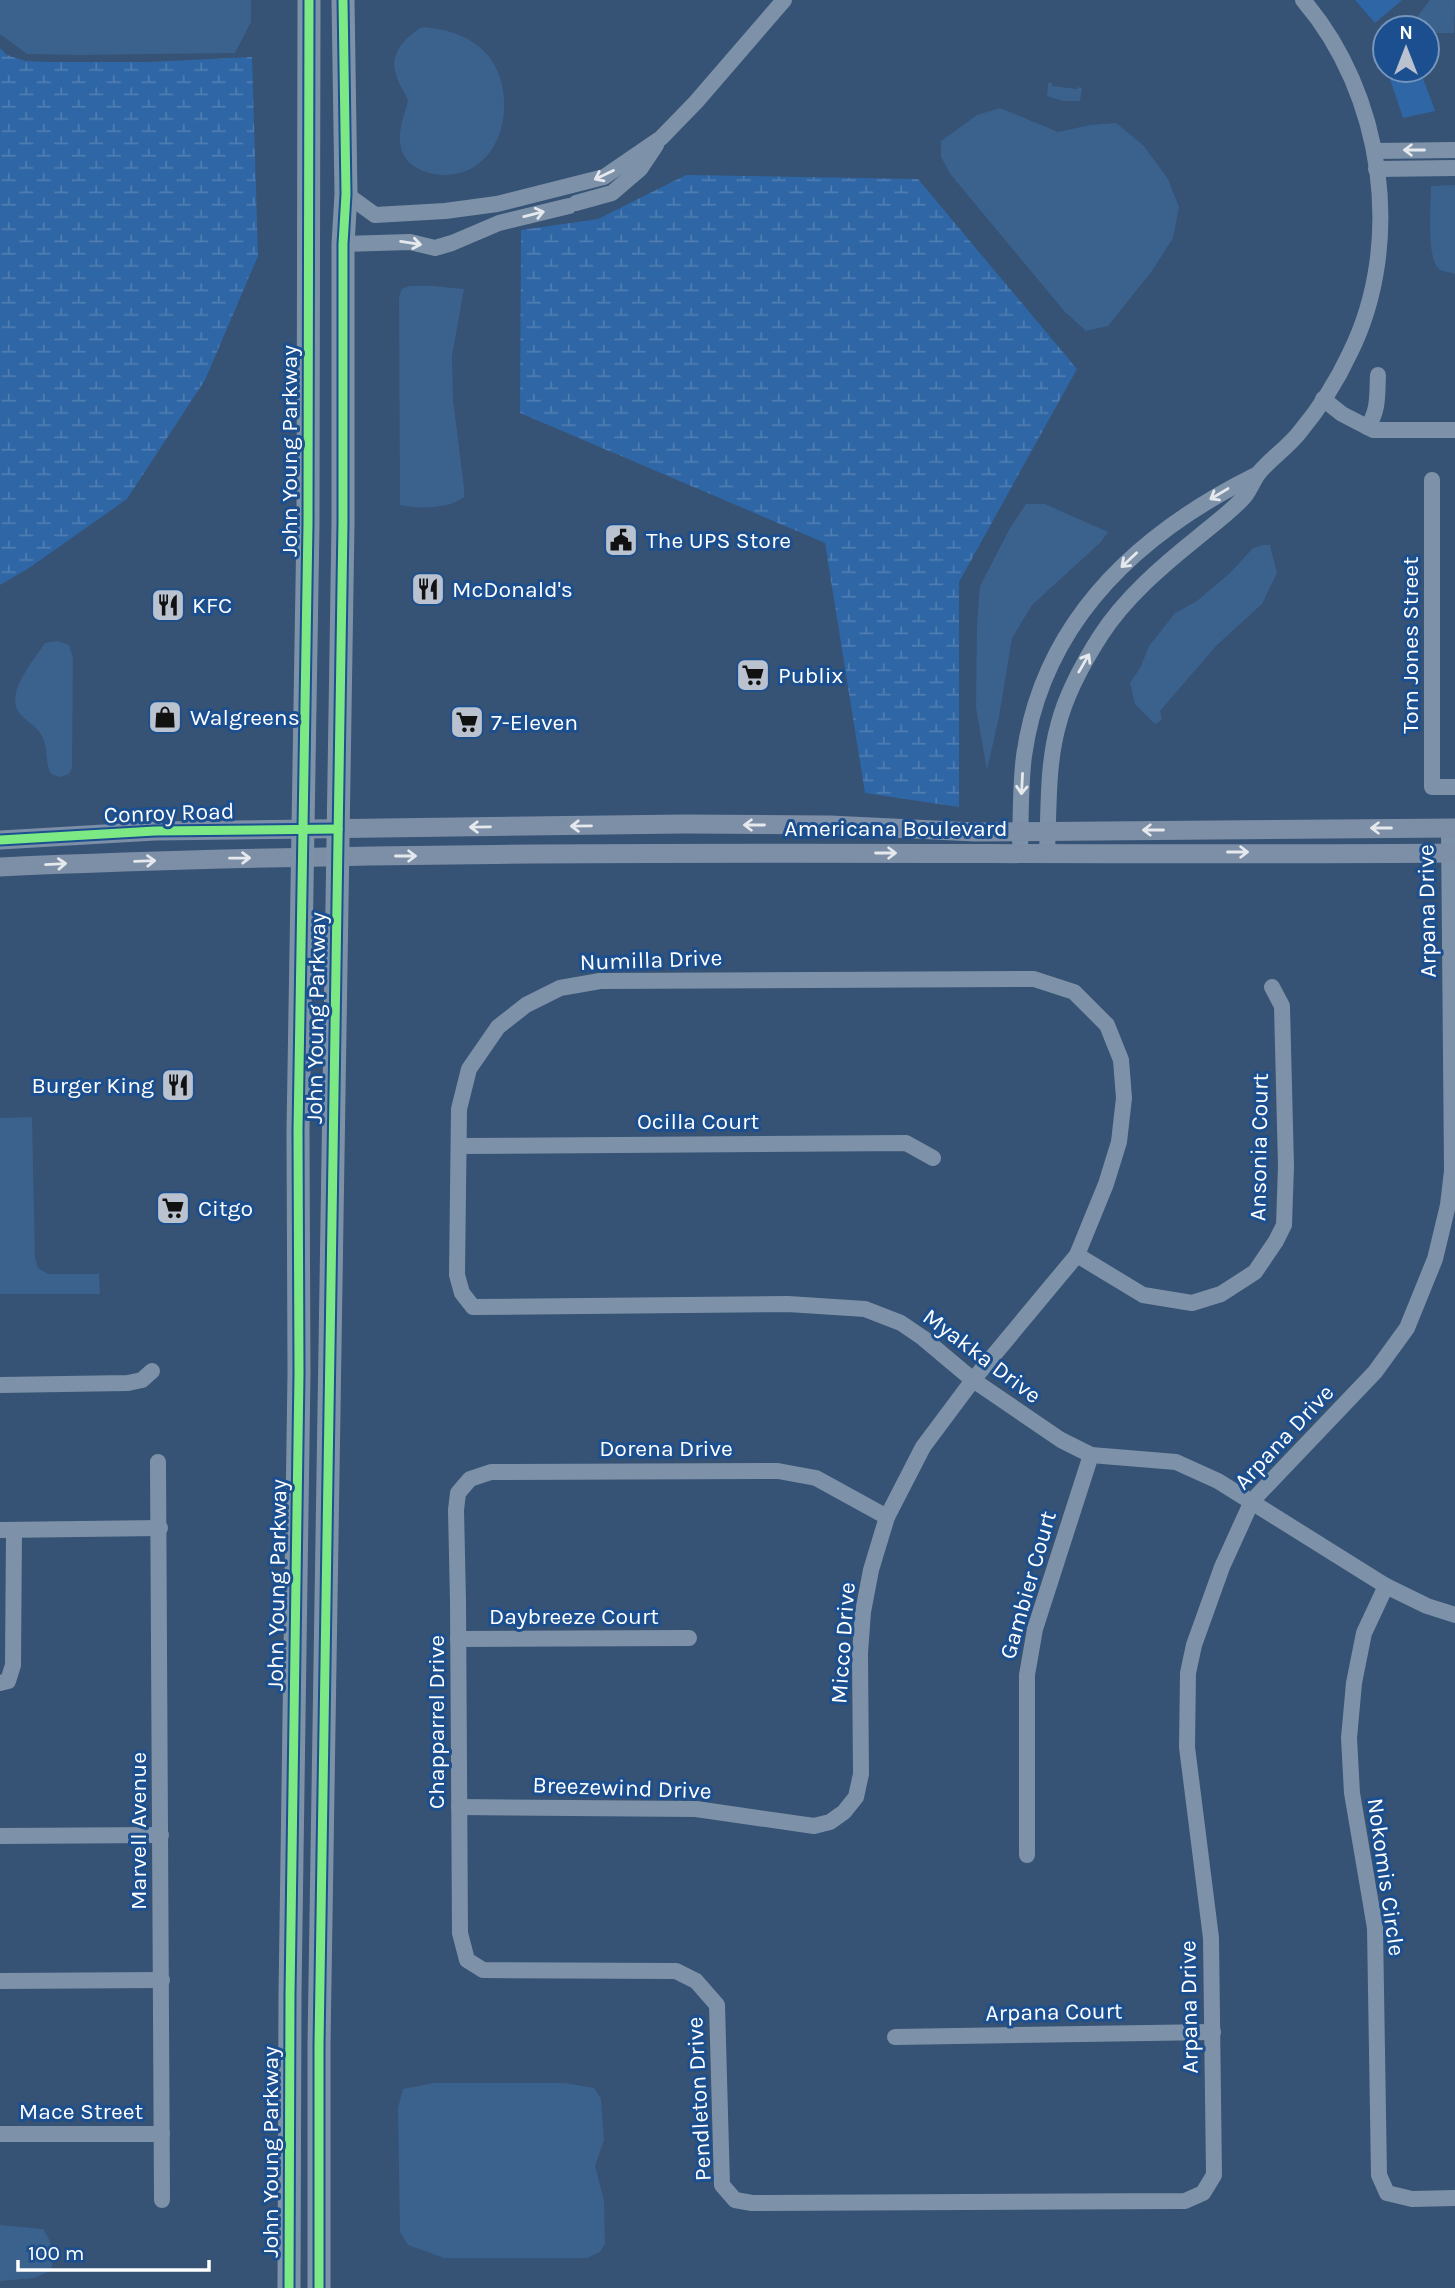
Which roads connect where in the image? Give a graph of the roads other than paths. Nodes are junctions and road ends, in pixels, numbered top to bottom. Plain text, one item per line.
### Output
1 (310, 0) edge
2 (344, 0) edge
3 (784, 0) edge
4 (1303, 0) edge
5 (661, 138) junction
6 (1455, 150) edge
7 (1374, 151) junction
8 (1455, 168) edge
9 (1376, 169) junction
10 (346, 194) junction
11 (310, 230) junction
12 (343, 244) junction
13 (343, 305) junction
14 (1378, 375) dead end
15 (1323, 400) junction
16 (1367, 427) junction
17 (1455, 430) edge
18 (1258, 474) junction
19 (1432, 480) dead end
20 (1455, 787) edge
21 (684, 824) junction
22 (830, 825) junction
23 (1452, 828) edge
24 (304, 829) junction
25 (338, 829) junction
26 (1020, 831) junction
27 (1048, 831) junction
28 (0, 840) edge
29 (1020, 852) junction
30 (1047, 852) junction
31 (830, 853) junction
32 (1452, 853) edge
33 (640, 855) junction
34 (303, 857) junction
35 (338, 857) junction
36 (0, 867) edge
37 (1034, 979) joint
38 (1272, 987) dead end
39 (459, 1146) junction
40 (933, 1158) dead end
41 (1077, 1255) junction
42 (457, 1275) joint
43 (152, 1371) dead end
44 (973, 1380) junction
45 (0, 1385) edge
46 (1091, 1455) junction
47 (158, 1462) dead end
48 (1252, 1501) junction
49 (456, 1510) joint
50 (887, 1517) junction
51 (160, 1528) junction
52 (7, 1530) edge
53 (1386, 1586) junction
54 (1455, 1615) edge
55 (689, 1638) dead end
56 (458, 1639) junction
57 (0, 1683) edge
58 (856, 1797) joint
59 (459, 1807) junction
60 (161, 1835) junction
61 (0, 1836) edge
62 (1027, 1855) dead end
63 (460, 1933) joint
64 (162, 1980) junction
65 (0, 1981) edge
66 (290, 1995) junction
67 (1213, 2032) junction
68 (895, 2037) dead end
69 (319, 2045) junction
70 (0, 2134) edge
71 (162, 2134) junction
72 (1455, 2198) edge
73 (162, 2200) dead end
74 (1185, 2201) joint
75 (289, 2288) edge
76 (319, 2288) edge

1 - 11 highway, John Young Parkway
1 - 12 highway
2 - 10 highway, John Young Parkway
3 - 5 street
4 - 7 street
5 -> 10 street
12 -> 5 street
6 -> 7 street
7 - 9 street
8 - 9 street
9 - 15 street
10 - 12 highway, John Young Parkway
11 - 13 highway
11 - 24 highway, John Young Parkway
12 - 13 highway, John Young Parkway
13 - 25 highway, John Young Parkway
14 - 16 street
15 - 16 street
15 - 18 street
16 - 17 street
18 -> 26 street
27 -> 18 street
19 - 20 street, Tom Jones Street
22 -> 21 main road, Americana Boulevard
21 -> 25 main road, Americana Boulevard
21 - 33 main road
22 - 26 main road, Americana Boulevard
22 - 31 main road
23 -> 27 main road, Americana Boulevard
23 - 32 street, Arpana Drive
24 - 25 main road, Conroy Road
24 - 28 main road, Conroy Road
24 - 34 highway, John Young Parkway
25 - 35 highway, John Young Parkway
26 - 27 main road, Americana Boulevard
26 - 29 street
27 - 30 street
29 - 30 main road, Americana Boulevard
31 -> 29 main road, Americana Boulevard
30 -> 32 main road, Americana Boulevard
31 - 33 main road, Americana Boulevard
32 - 48 street, Arpana Drive
35 -> 33 main road, Americana Boulevard
34 - 35 main road, Conroy Road
36 -> 34 main road, Conroy Road
34 - 66 highway, John Young Parkway
35 - 69 highway, John Young Parkway
37 - 39 street, Numilla Drive
37 - 41 street, Micco Drive
38 - 41 street, Ansonia Court
39 - 40 street, Ocilla Court
39 - 42 street, Numilla Drive
41 - 44 street, Micco Drive
42 - 44 street, Myakka Drive
43 - 45 street
44 - 46 street, Myakka Drive
44 - 50 street, Micco Drive
46 - 48 street, Myakka Drive
46 - 62 street, Gambier Court
47 - 51 street, Marvell Avenue
48 - 53 street, Myakka Drive
48 - 67 street, Arpana Drive
49 - 50 street, Dorena Drive
49 - 56 street, Chapparrel Drive
50 - 58 street, Micco Drive
51 - 52 street
51 - 60 street, Marvell Avenue
52 - 57 street
53 - 54 street, Myakka Drive
53 - 72 street, Nokomis Circle
55 - 56 street, Daybreeze Court
56 - 59 street, Chapparrel Drive
58 - 59 street, Breezewind Drive
59 - 63 street, Chapparrel Drive
60 - 61 street
60 - 64 street, Marvell Avenue
63 - 74 street, Pendleton Drive
64 - 65 street
64 - 71 street, Marvell Avenue
66 - 69 highway
66 - 75 highway, John Young Parkway
67 - 68 street, Arpana Court
67 - 74 street, Arpana Drive
69 - 76 highway, John Young Parkway
70 - 71 street, Mace Street
71 - 73 street, Marvell Avenue

